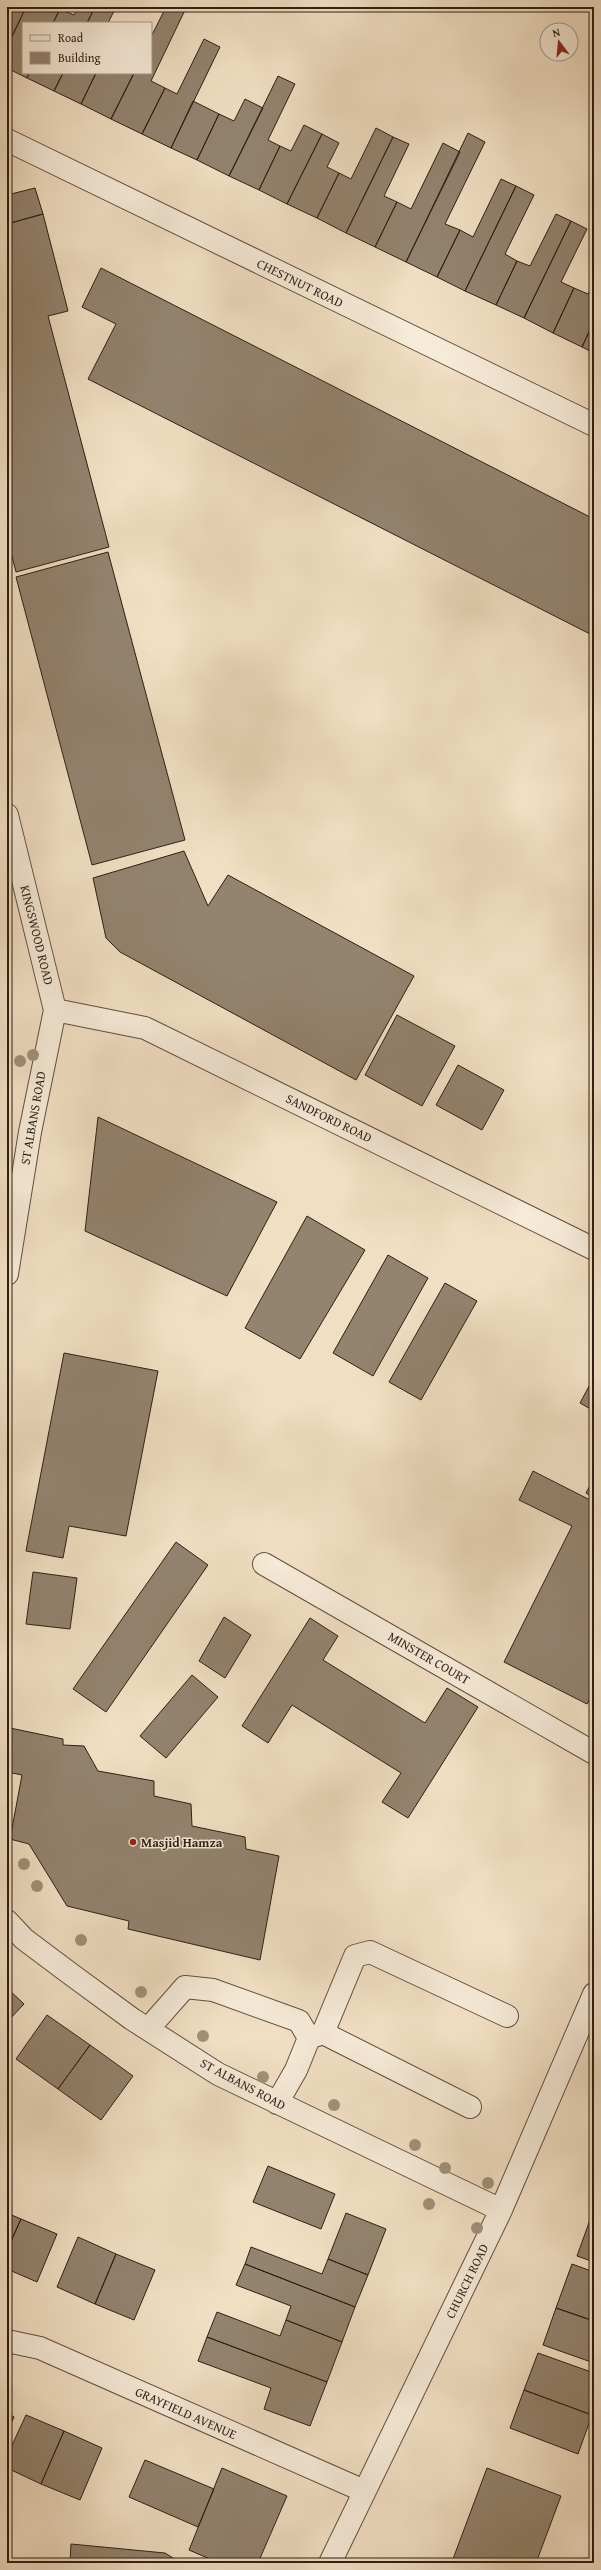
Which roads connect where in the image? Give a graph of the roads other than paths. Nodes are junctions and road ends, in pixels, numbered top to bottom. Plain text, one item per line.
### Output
1 (7, 140) edge
2 (594, 425) edge
3 (7, 814) edge
4 (55, 1010) junction
5 (594, 1249) edge
6 (7, 1274) edge
7 (264, 1564) dead end
8 (594, 1753) edge
9 (7, 1921) edge
10 (594, 1994) edge
11 (507, 2016) dead end
12 (148, 2029) junction
13 (316, 2036) junction
14 (278, 2103) junction
15 (470, 2107) dead end
16 (501, 2210) junction
17 (7, 2341) edge
18 (364, 2491) junction
19 (330, 2563) edge

1 - 2 street, CHESTNUT ROAD
3 - 4 street, KINGSWOOD ROAD
4 - 5 street, SANDFORD ROAD
4 - 6 street, ST ALBANS ROAD
7 - 8 street, MINSTER COURT
9 - 12 street, ST ALBANS ROAD
10 - 16 street, CHURCH ROAD
11 - 13 street
12 - 13 street
12 - 14 street, ST ALBANS ROAD
13 - 14 street
13 - 15 street
14 - 16 street, ST ALBANS ROAD
16 - 18 street, CHURCH ROAD
17 - 18 street, GRAYFIELD AVENUE
18 - 19 street, CHURCH ROAD

